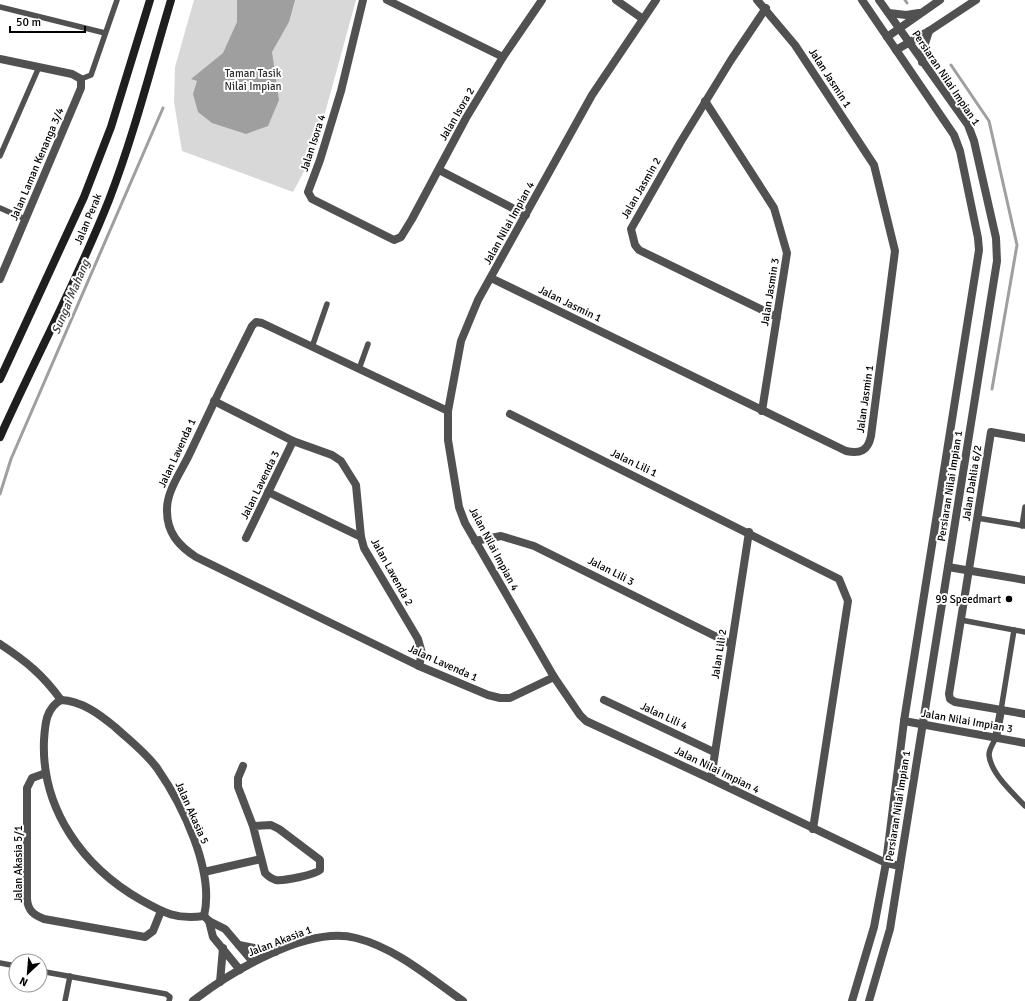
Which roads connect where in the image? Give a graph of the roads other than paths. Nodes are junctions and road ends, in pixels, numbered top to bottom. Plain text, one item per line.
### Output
1 (117, 0) edge
2 (150, 0) edge
3 (171, 0) edge
4 (363, 0) edge
5 (387, 0) edge
6 (542, 0) edge
7 (616, 0) edge
8 (656, 0) edge
9 (757, 0) edge
10 (862, 0) edge
11 (880, 0) edge
12 (940, 0) edge
13 (976, 0) edge
14 (0, 8) edge
15 (766, 8) junction
16 (922, 12) junction
17 (889, 13) junction
18 (643, 19) junction
19 (899, 29) junction
20 (929, 31) junction
21 (105, 33) junction
22 (887, 36) junction
23 (910, 43) junction
24 (896, 50) junction
25 (0, 58) edge
26 (503, 58) junction
27 (922, 62) junction
28 (39, 67) junction
29 (81, 79) junction
30 (705, 102) junction
31 (0, 156) edge
32 (439, 170) junction
33 (0, 208) edge
34 (526, 215) junction
35 (25, 219) junction
36 (396, 240) joint
37 (491, 278) junction
38 (0, 279) edge
39 (327, 304) dead end
40 (777, 317) junction
41 (368, 344) dead end
42 (312, 347) junction
43 (359, 369) junction
44 (0, 379) edge
45 (214, 401) junction
46 (448, 411) junction
47 (762, 411) junction
48 (510, 414) dead end
49 (0, 437) edge
50 (1025, 438) edge
51 (293, 441) junction
52 (268, 492) junction
53 (1025, 507) edge
54 (977, 518) junction
55 (1024, 526) edge
56 (749, 532) junction
57 (361, 537) junction
58 (246, 538) dead end
59 (475, 540) junction
60 (948, 567) junction
61 (969, 570) junction
62 (1025, 580) edge
63 (961, 620) junction
64 (1014, 630) junction
65 (1025, 632) edge
66 (0, 644) edge
67 (731, 644) junction
68 (419, 666) junction
69 (554, 677) junction
70 (61, 700) junction
71 (604, 700) dead end
72 (1001, 710) junction
73 (1025, 714) edge
74 (904, 721) junction
75 (922, 724) junction
76 (996, 738) junction
77 (1025, 743) edge
78 (714, 752) junction
79 (243, 766) dead end
80 (46, 773) junction
81 (711, 779) junction
82 (1025, 806) edge
83 (253, 826) junction
84 (813, 829) junction
85 (261, 859) junction
86 (886, 863) junction
87 (900, 866) junction
88 (204, 872) junction
89 (161, 911) junction
90 (207, 918) junction
91 (239, 945) junction
92 (222, 948) junction
93 (276, 952) junction
94 (253, 962) junction
95 (240, 970) junction
96 (48, 972) edge
97 (70, 976) junction
98 (220, 982) junction
99 (65, 1001) edge
100 (169, 1001) edge
101 (193, 1001) edge
102 (463, 1001) edge
103 (852, 1001) edge
104 (869, 1001) edge

1 - 21 lane
2 - 44 main road, Jalan Perak
3 - 49 main road, Jalan Perak
4 - 36 street, Jalan Isora 4
5 - 26 street
6 - 26 street, Jalan Isora 2
7 - 18 street
8 - 18 street, Jalan Nilai Impian 4
9 - 15 street, Jalan Jasmin 1
10 - 22 street, Persiaran Nilai Impian 1
11 - 17 street, Persiaran Nilai Impian 1
12 - 16 street
13 - 20 street
14 - 21 lane
15 - 30 street, Jalan Jasmin 2
15 - 47 street, Jalan Jasmin 1
16 - 17 street
16 - 19 street
17 - 19 street, Persiaran Nilai Impian 1
18 - 34 street, Jalan Nilai Impian 4
19 - 22 street
19 - 23 street, Persiaran Nilai Impian 1
20 - 23 street
20 - 27 street
21 - 29 lane
22 - 24 street, Persiaran Nilai Impian 1
23 - 24 street
23 - 27 street, Persiaran Nilai Impian 1
24 - 74 street, Persiaran Nilai Impian 1
25 - 28 street
26 - 32 street, Jalan Isora 2
27 - 60 street, Persiaran Nilai Impian 1
28 - 29 street
28 - 31 lane
29 - 35 street, Jalan Laman Kenanga 3/4
30 - 40 street, Jalan Jasmin 3
30 - 40 street, Jalan Jasmin 2
32 - 34 street
32 - 36 street, Jalan Isora 2
33 - 35 lane
34 - 37 street, Jalan Nilai Impian 4
35 - 38 street, Jalan Laman Kenanga 3/4
37 - 46 street, Jalan Nilai Impian 4
37 - 47 street, Jalan Jasmin 1
39 - 42 lane
40 - 47 street, Jalan Jasmin 3
41 - 43 lane
42 - 43 street, Jalan Lavenda 1
42 - 45 street, Jalan Lavenda 1
43 - 46 street, Jalan Lavenda 1
45 - 51 street, Jalan Lavenda 2
45 - 68 street, Jalan Lavenda 1
46 - 59 street, Jalan Nilai Impian 4
48 - 56 street, Jalan Lili 1
50 - 54 street, Jalan Dahlia 6/2
51 - 52 street, Jalan Lavenda 3
51 - 57 street, Jalan Lavenda 2
52 - 57 street
52 - 58 street, Jalan Lavenda 3
53 - 55 lane
54 - 55 lane
54 - 61 street, Jalan Dahlia 6/2
56 - 67 street, Jalan Lili 2
56 - 84 street, Jalan Lili 1
57 - 68 street, Jalan Lavenda 2
59 - 67 street, Jalan Lili 3
59 - 69 street, Jalan Nilai Impian 4
60 - 61 street
60 - 75 street, Persiaran Nilai Impian 1
61 - 62 street
61 - 63 street, Jalan Dahlia 6/2
63 - 64 lane
63 - 72 street, Jalan Dahlia 6/2
64 - 65 lane
64 - 72 lane
66 - 70 street
67 - 78 street, Jalan Lili 2
68 - 69 street, Jalan Lavenda 1
69 - 81 street, Jalan Nilai Impian 4
70 - 80 street
70 - 88 street, Jalan Akasia 5
71 - 78 street, Jalan Lili 4
72 - 73 street
72 - 76 street
74 - 75 street, Jalan Nilai Impian 3
74 - 86 street, Persiaran Nilai Impian 1
75 - 76 street, Jalan Nilai Impian 3
75 - 87 street, Persiaran Nilai Impian 1
76 - 77 street, Jalan Nilai Impian 3
76 - 82 lane
78 - 81 street, Jalan Lili 2
79 - 83 street
80 - 89 street
80 - 89 street, Jalan Akasia 5/1
81 - 84 street, Jalan Nilai Impian 4
83 - 85 street
83 - 85 street
84 - 86 street, Jalan Nilai Impian 4
85 - 88 street
86 - 87 street, Jalan Nilai Impian 4
86 - 103 street, Persiaran Nilai Impian 1
87 - 104 street, Persiaran Nilai Impian 1
88 - 90 street, Jalan Akasia 5
89 - 90 street
90 - 91 street
90 - 92 street
91 - 93 street
91 - 94 street
92 - 95 street
92 - 98 street
93 - 94 street, Jalan Akasia 1
93 - 102 street, Jalan Akasia 1
94 - 95 street, Jalan Akasia 1
95 - 98 street, Jalan Akasia 1
96 - 97 lane
97 - 99 lane
97 - 100 lane
98 - 101 street, Jalan Akasia 1

